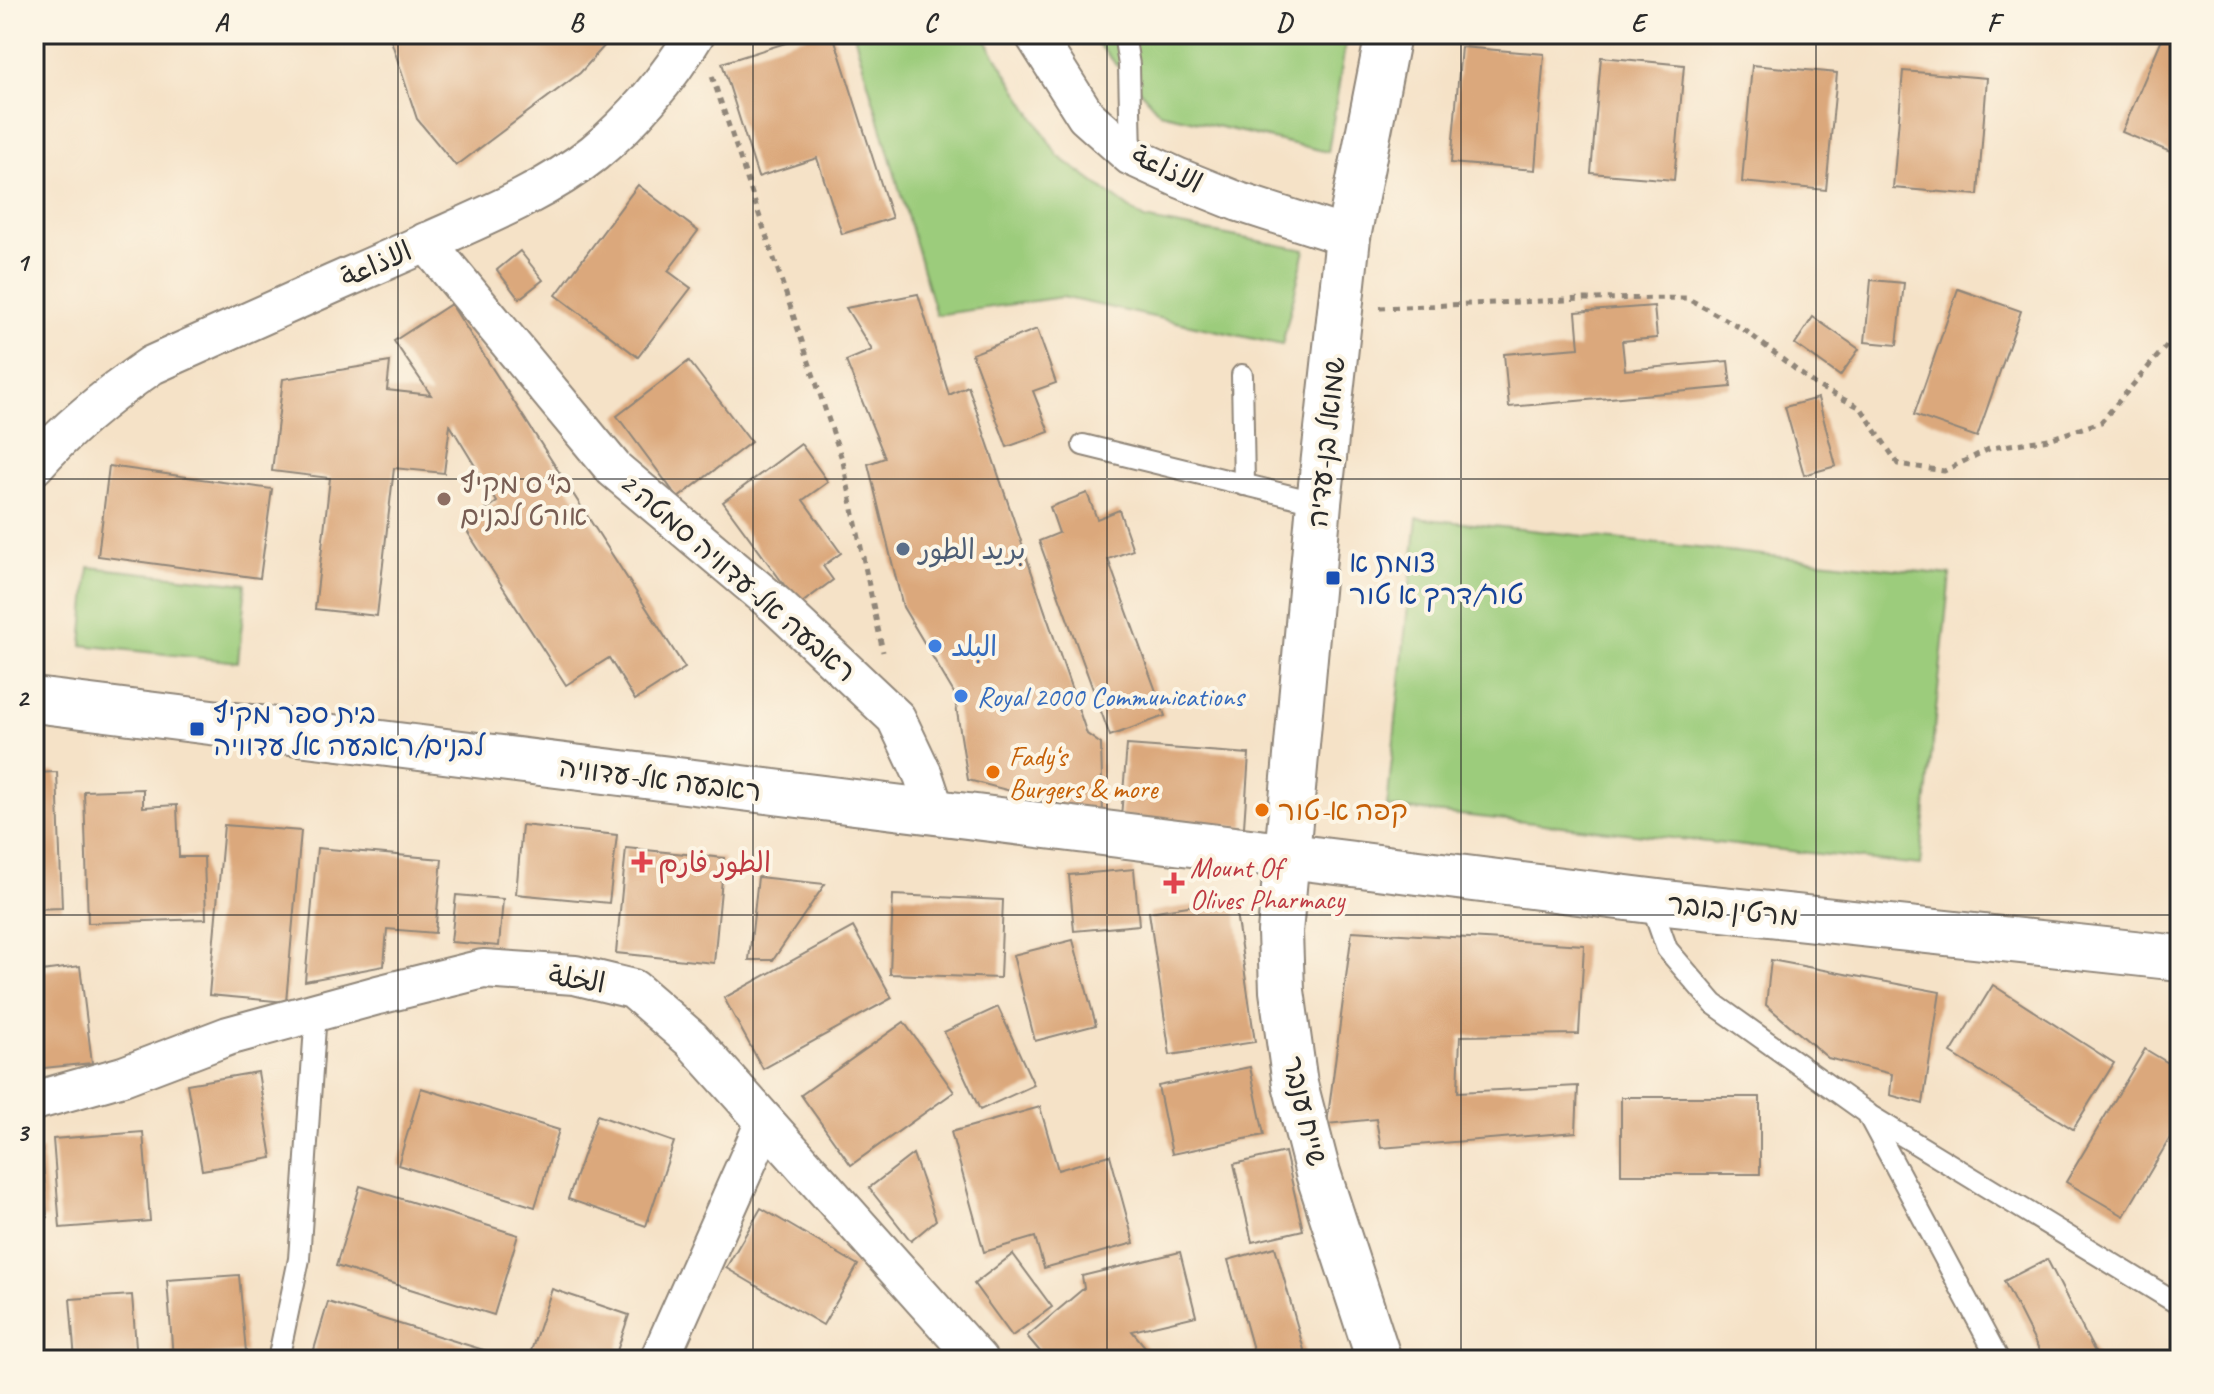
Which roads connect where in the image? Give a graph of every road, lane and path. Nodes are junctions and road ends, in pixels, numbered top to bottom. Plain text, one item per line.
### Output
1 (1034, 34) edge
2 (1124, 34) edge
3 (1388, 34) edge
4 (702, 50) edge
5 (1131, 156) junction
6 (1348, 237) junction
7 (426, 242) junction
8 (1340, 310) junction
9 (2180, 330) edge
10 (1242, 375) dead end
11 (1083, 445) dead end
12 (34, 466) edge
13 (1244, 485) junction
14 (1319, 503) junction
15 (884, 658) dead end
16 (34, 700) edge
17 (936, 814) junction
18 (1286, 854) junction
19 (1675, 904) junction
20 (2180, 958) edge
21 (316, 1012) junction
22 (34, 1101) edge
23 (1867, 1113) junction
24 (765, 1122) junction
25 (2180, 1305) edge
26 (278, 1360) edge
27 (659, 1360) edge
28 (978, 1360) edge
29 (1379, 1360) edge
30 (1999, 1360) edge

1 - 5 street, الاذاعة
2 - 5 lane
3 - 6 street, שמואל בן-עדיה
4 - 7 street, الاذاعة
4 - 15 path
5 - 6 street, الاذاعة
6 - 8 street, שמואל בן-עדיה
7 - 12 street, الاذاعة
7 - 17 street, ראבעה אל-עדוויה סמטה 2
8 - 9 path
8 - 14 street, שמואל בן-עדיה
10 - 13 lane
11 - 13 lane
13 - 14 lane
14 - 18 street, שמואל בן-עדיה
16 - 17 street, ראבעה אל-עדוויה
17 - 18 street, ראבעה אל-עדוויה
18 - 19 street, מרטין בובר
18 - 29 street, שייח ענבר
19 - 20 street, מרטין בובר
19 - 23 lane
21 - 22 street, الخلة
21 - 24 street, الخلة
21 - 26 lane
23 - 25 lane
23 - 30 lane
24 - 27 street
24 - 28 street, الخلة

